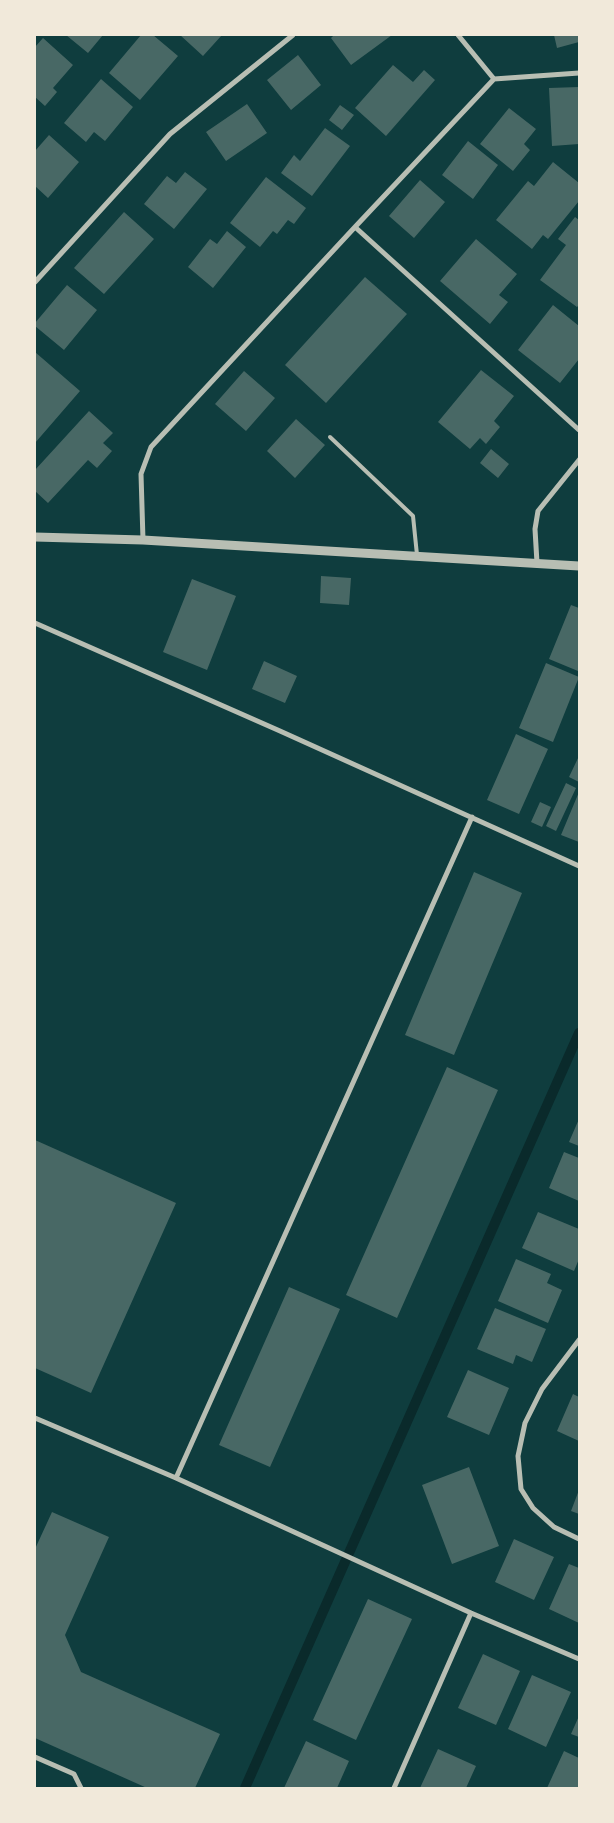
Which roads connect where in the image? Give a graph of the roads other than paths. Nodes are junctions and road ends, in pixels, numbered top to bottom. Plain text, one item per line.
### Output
1 (293, 35) edge
2 (458, 35) edge
3 (579, 74) edge
4 (494, 80) junction
5 (355, 227) junction
6 (35, 282) edge
7 (579, 430) edge
8 (330, 437) dead end
9 (579, 460) edge
10 (35, 537) edge
11 (143, 540) junction
12 (417, 558) junction
13 (537, 563) junction
14 (579, 566) edge
15 (35, 623) edge
16 (472, 817) junction
17 (579, 866) edge
18 (579, 1340) edge
19 (35, 1419) edge
20 (176, 1478) junction
21 (579, 1538) edge
22 (471, 1613) junction
23 (579, 1659) edge
24 (35, 1757) edge
25 (81, 1788) edge
26 (394, 1788) edge

1 - 6 street
2 - 4 street
3 - 4 street
4 - 5 street
5 - 7 street
5 - 11 street
8 - 12 lane
9 - 13 street
10 - 11 street
11 - 12 street
12 - 13 street
13 - 14 street
15 - 16 street
16 - 17 street
16 - 20 street
18 - 21 street
19 - 20 street
20 - 22 street
22 - 23 street
22 - 26 street
24 - 25 street

